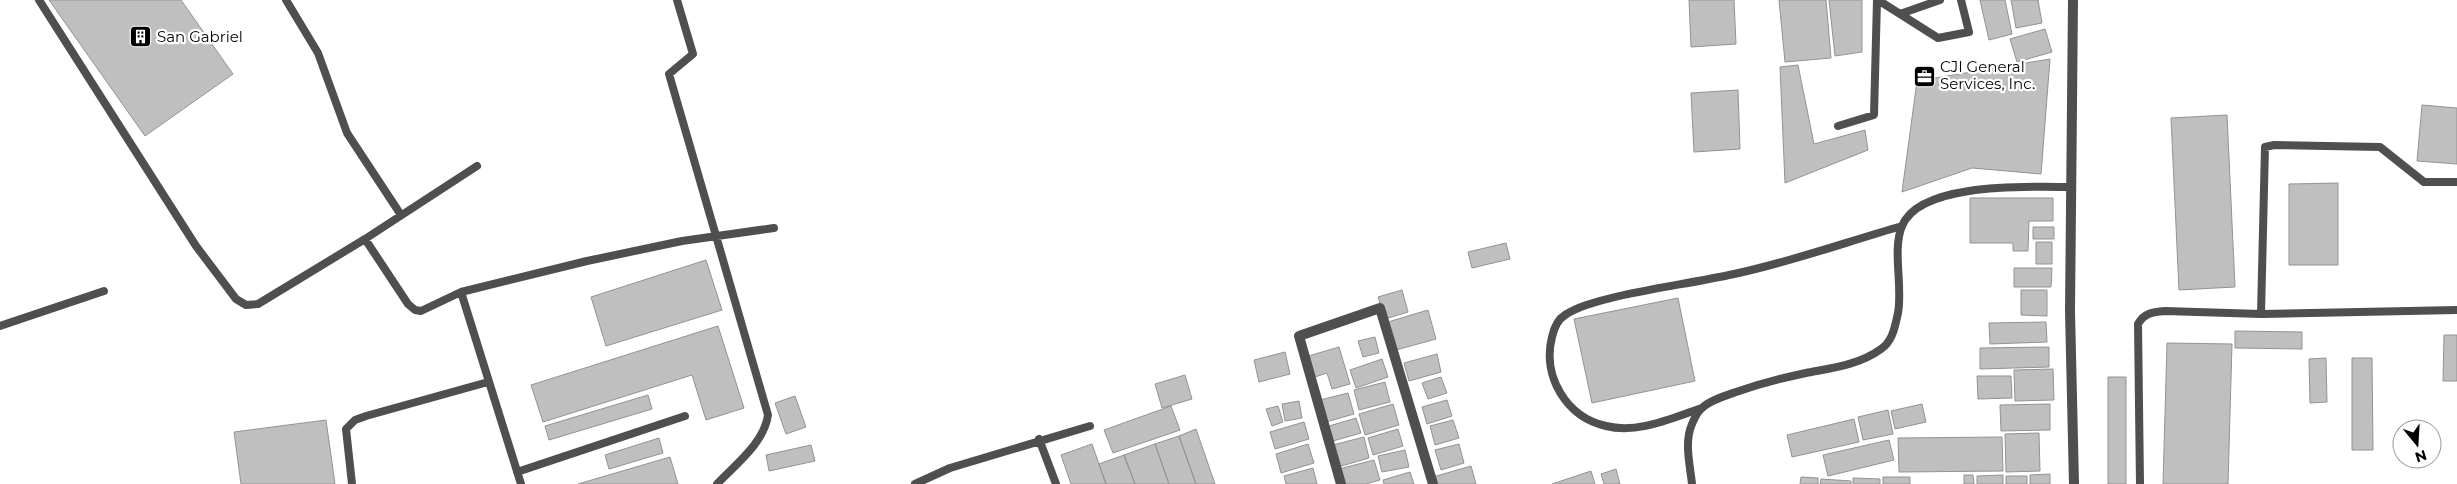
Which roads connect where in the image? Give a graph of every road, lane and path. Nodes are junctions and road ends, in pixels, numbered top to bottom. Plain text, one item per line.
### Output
1 (39, 0) edge
2 (286, 0) edge
3 (677, 0) edge
4 (1877, 0) edge
5 (1940, 0) edge
6 (1961, 0) edge
7 (2073, 0) edge
8 (1900, 14) junction
9 (1838, 126) dead end
10 (477, 166) dead end
11 (2457, 182) edge
12 (2072, 187) junction
13 (401, 215) junction
14 (1902, 226) junction
15 (774, 228) dead end
16 (716, 235) junction
17 (365, 239) junction
18 (104, 292) dead end
19 (461, 292) junction
20 (2457, 310) edge
21 (2261, 314) junction
22 (0, 326) edge
23 (488, 382) junction
24 (1702, 408) junction
25 (685, 416) dead end
26 (1090, 426) dead end
27 (1039, 439) junction
28 (517, 472) junction
29 (352, 484) edge
30 (522, 484) edge
31 (717, 484) edge
32 (915, 484) edge
33 (1056, 484) edge
34 (1342, 484) edge
35 (1433, 484) edge
36 (1692, 484) edge
37 (2074, 484) edge
38 (2140, 484) edge

1 - 17 lane
2 - 13 lane
3 - 16 lane
4 - 8 lane
4 - 9 lane
5 - 8 lane
6 - 8 lane
7 - 12 street
10 - 13 lane
11 - 21 lane
12 - 14 lane
12 - 37 street
13 - 17 lane
14 - 24 lane
14 - 24 lane
15 - 16 lane
16 - 19 lane
16 - 31 lane
17 - 19 lane
18 - 22 lane
19 - 23 lane
20 - 21 lane
21 - 38 lane
23 - 28 lane
23 - 29 lane
24 - 36 lane
25 - 28 lane
26 - 27 lane
27 - 32 lane
27 - 33 lane
28 - 30 lane
34 - 35 street

